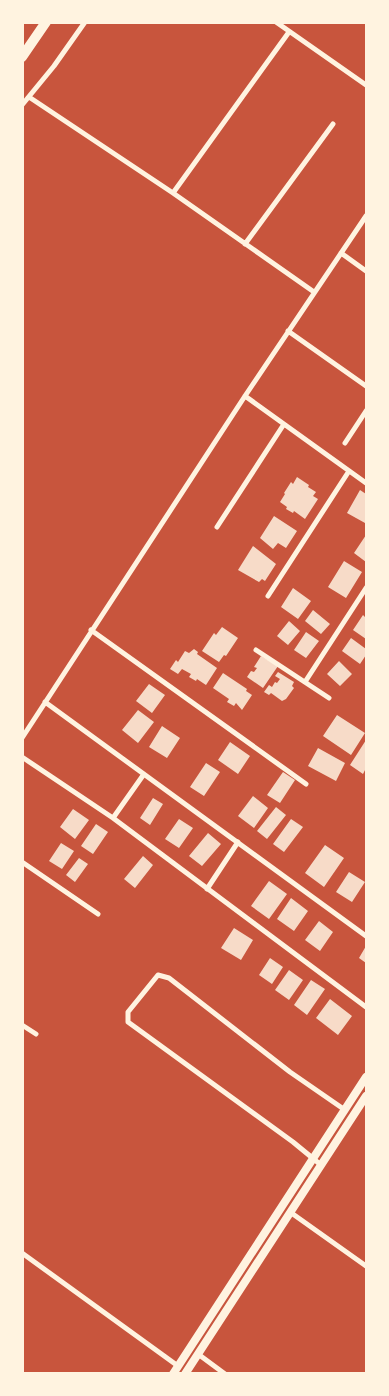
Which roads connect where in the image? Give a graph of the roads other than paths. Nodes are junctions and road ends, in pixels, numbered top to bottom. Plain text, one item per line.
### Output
1 (46, 22) edge
2 (85, 22) edge
3 (276, 22) edge
4 (289, 32) junction
5 (22, 57) edge
6 (366, 86) edge
7 (29, 96) junction
8 (22, 105) edge
9 (333, 124) dead end
10 (174, 193) junction
11 (366, 216) edge
12 (245, 244) junction
13 (341, 253) junction
14 (366, 271) edge
15 (314, 292) junction
16 (288, 331) junction
17 (366, 386) edge
18 (245, 396) junction
19 (366, 410) edge
20 (284, 424) junction
21 (345, 443) dead end
22 (349, 471) junction
23 (366, 483) edge
24 (217, 527) dead end
25 (366, 588) edge
26 (268, 596) dead end
27 (91, 630) junction
28 (256, 650) dead end
29 (305, 682) junction
30 (329, 698) dead end
31 (45, 702) junction
32 (22, 738) edge
33 (22, 757) edge
34 (144, 774) junction
35 (306, 784) dead end
36 (113, 818) junction
37 (238, 842) junction
38 (22, 862) edge
39 (207, 889) junction
40 (98, 914) dead end
41 (366, 936) edge
42 (366, 1007) edge
43 (22, 1025) edge
44 (36, 1034) dead end
45 (366, 1077) edge
46 (366, 1096) edge
47 (345, 1110) junction
48 (314, 1158) junction
49 (321, 1165) junction
50 (290, 1212) junction
51 (22, 1253) edge
52 (366, 1266) edge
53 (198, 1354) junction
54 (175, 1370) edge
55 (185, 1374) edge
56 (225, 1374) edge

1 - 5 highway
2 - 7 street
3 - 4 street
4 - 6 street
4 - 10 street
7 - 8 street
7 - 10 street
9 - 12 street
10 - 12 street
11 - 13 street
12 - 15 street
13 - 14 street
13 - 15 street
15 - 16 street
16 - 17 street
16 - 18 street
18 - 20 street
18 - 27 street
19 - 21 street
20 - 22 street
20 - 24 street
22 - 23 street
22 - 26 street
25 - 29 street
27 - 31 street
27 - 35 street
28 - 29 street
29 - 30 street
31 - 32 street
31 - 34 street
33 - 36 street
34 - 36 street
34 - 37 street
36 - 39 street
37 - 39 street
37 - 41 street
38 - 40 street
39 - 42 street
43 - 44 street
45 - 47 main road
46 - 49 main road
47 - 48 main road
47 - 48 street
48 - 49 street
48 - 54 main road
49 - 50 main road
50 - 52 street
50 - 53 main road
51 - 54 street
53 - 55 main road
53 - 56 street

